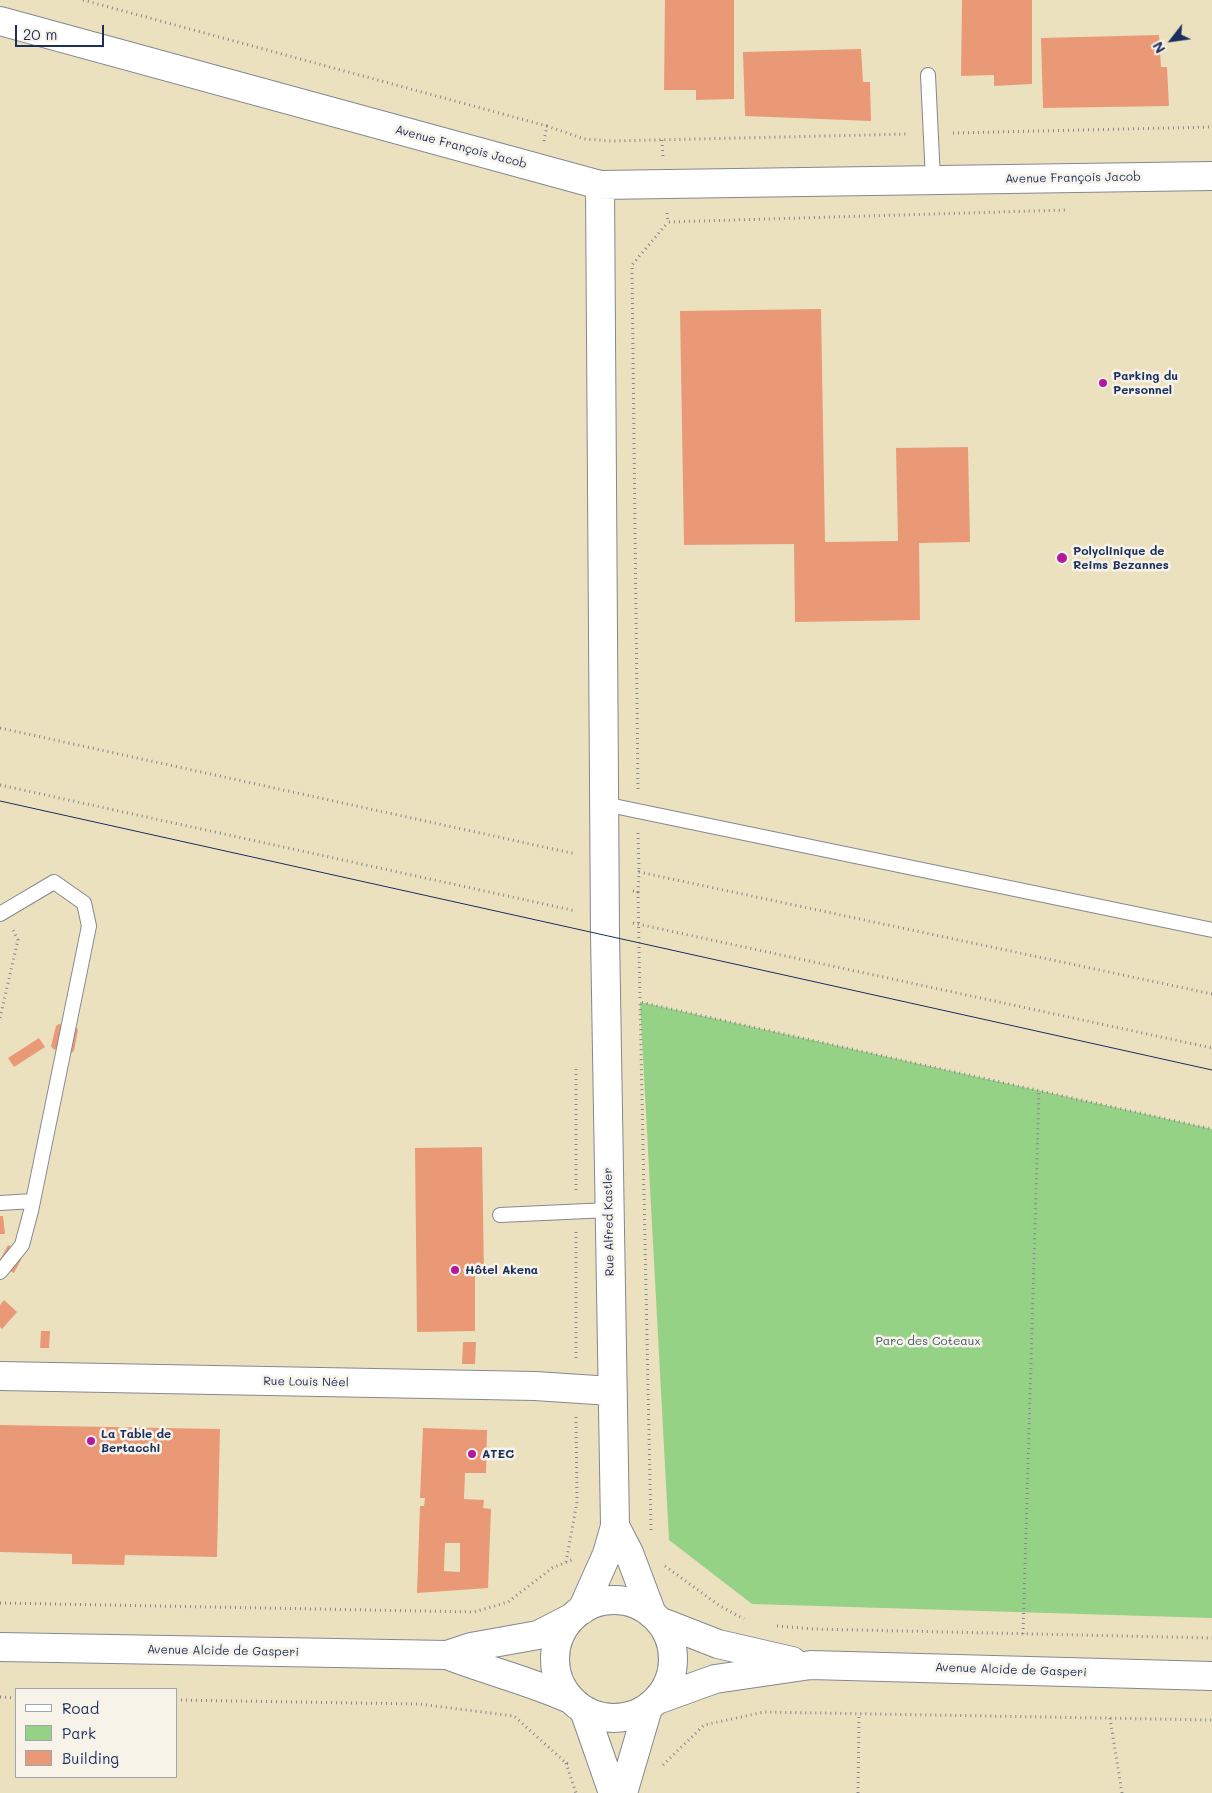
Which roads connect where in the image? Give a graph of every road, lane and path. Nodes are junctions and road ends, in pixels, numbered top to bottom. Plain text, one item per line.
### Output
1 (83, 0) edge
2 (0, 21) edge
3 (928, 75) dead end
4 (548, 126) junction
5 (1212, 127) edge
6 (931, 133) junction
7 (538, 168) junction
8 (1212, 176) edge
9 (933, 180) junction
10 (664, 184) junction
11 (600, 185) junction
12 (1074, 209) dead end
13 (668, 222) junction
14 (604, 804) junction
15 (638, 811) junction
16 (639, 872) dead end
17 (638, 892) dead end
18 (576, 901) dead end
19 (3, 912) edge
20 (576, 919) dead end
21 (1212, 930) edge
22 (640, 1002) junction
23 (0, 1018) edge
24 (576, 1067) dead end
25 (1039, 1091) junction
26 (1212, 1129) edge
27 (33, 1201) junction
28 (0, 1203) edge
29 (609, 1210) junction
30 (576, 1211) junction
31 (500, 1215) dead end
32 (0, 1272) edge
33 (0, 1376) edge
34 (576, 1389) junction
35 (611, 1391) junction
36 (615, 1526) junction
37 (651, 1537) dead end
38 (566, 1563) dead end
39 (578, 1613) junction
40 (655, 1618) junction
41 (1023, 1634) dead end
42 (0, 1647) edge
43 (447, 1655) junction
44 (811, 1665) junction
45 (1212, 1676) edge
46 (0, 1697) edge
47 (15, 1698) edge
48 (652, 1704) junction
49 (577, 1705) junction
50 (859, 1713) dead end
51 (1110, 1718) dead end
52 (566, 1763) dead end
53 (576, 1793) edge
54 (614, 1793) edge
55 (624, 1793) edge
56 (858, 1793) edge
57 (1122, 1793) edge

1 - 4 path
2 - 7 street, Avenue François Jacob
3 - 6 lane
4 - 6 path
4 - 7 path
5 - 6 path
6 - 9 lane
7 - 11 street, Avenue François Jacob
8 - 9 street, Avenue François Jacob
9 - 10 street, Avenue François Jacob
10 - 11 street, Avenue François Jacob
10 - 13 path
11 - 14 street, Rue Alfred Kastler
12 - 13 path
13 - 15 path
14 - 15 lane
14 - 29 street, Rue Alfred Kastler
15 - 16 path
15 - 21 lane
17 - 22 path
18 - 20 path
19 - 23 path
19 - 27 lane
22 - 25 path
22 - 37 path
24 - 30 path
25 - 26 path
25 - 41 path
27 - 28 lane
27 - 32 lane
29 - 30 lane
29 - 35 street, Rue Alfred Kastler
30 - 31 lane
30 - 34 path
33 - 34 street, Rue Louis Néel
34 - 35 street, Rue Louis Néel
34 - 38 path
35 - 36 street, Rue Alfred Kastler
36 - 39 street, Rue Alfred Kastler
36 - 40 street, Rue Alfred Kastler
39 - 40 street
39 - 43 street, Avenue Alcide de Gasperi
39 - 49 street
40 - 44 street, Avenue Alcide de Gasperi
40 - 48 street
42 - 43 street, Avenue Alcide de Gasperi
43 - 49 street, Avenue Alcide de Gasperi
44 - 45 street, Avenue Alcide de Gasperi
44 - 48 street, Avenue Alcide de Gasperi
46 - 47 path
48 - 49 street
48 - 55 street
49 - 54 street
50 - 56 path
51 - 57 path
52 - 53 path

